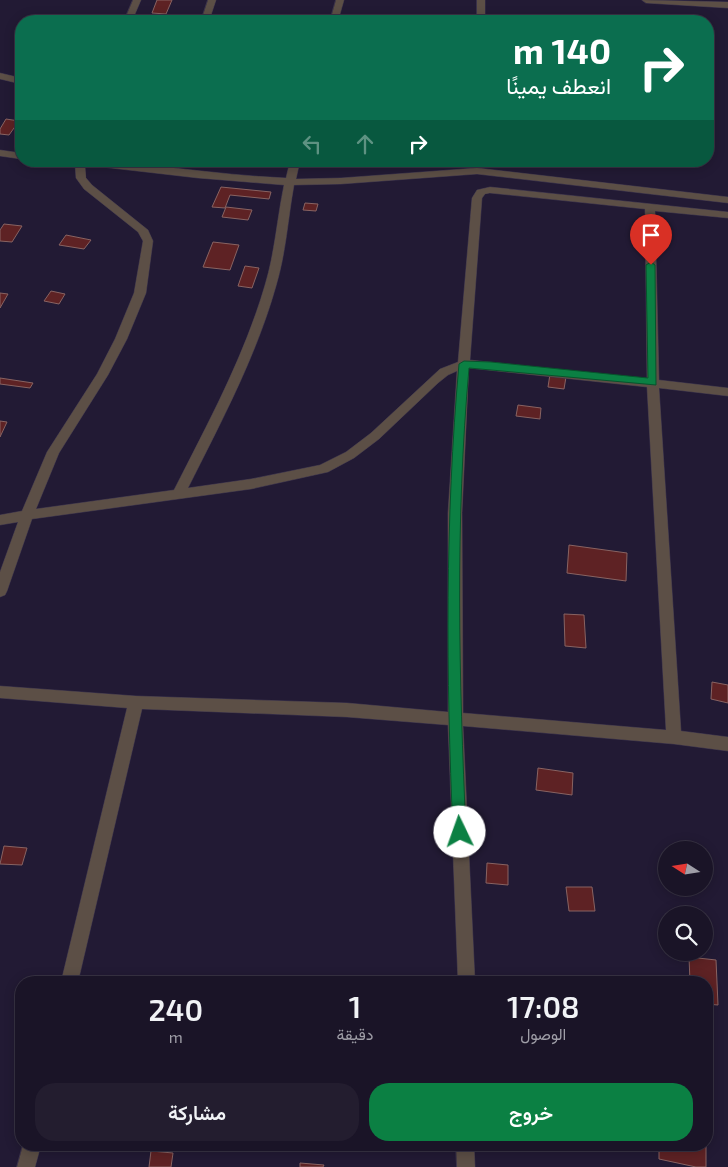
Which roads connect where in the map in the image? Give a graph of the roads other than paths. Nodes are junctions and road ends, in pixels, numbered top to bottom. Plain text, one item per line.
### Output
1 (137, 0) edge
2 (212, 0) edge
3 (340, 0) edge
4 (481, 0) edge
5 (646, 0) edge
6 (696, 2) edge
7 (728, 5) edge
8 (131, 15) edge
9 (207, 15) edge
10 (336, 15) edge
11 (481, 15) edge
12 (0, 76) edge
13 (15, 80) edge
14 (0, 154) edge
15 (15, 155) edge
16 (80, 167) edge
17 (167, 167) edge
18 (293, 167) edge
19 (471, 167) edge
20 (484, 167) edge
21 (289, 181) junction
22 (728, 200) edge
23 (650, 206) junction
24 (728, 215) edge
25 (464, 364) junction
26 (653, 382) junction
27 (728, 392) edge
28 (178, 494) junction
29 (28, 515) junction
30 (0, 520) edge
31 (0, 591) edge
32 (0, 692) edge
33 (136, 702) junction
34 (454, 719) junction
35 (674, 737) junction
36 (728, 744) edge
37 (71, 976) edge
38 (466, 976) edge
39 (30, 1151) edge
40 (465, 1151) edge
41 (26, 1167) edge
42 (466, 1167) edge

1 - 8 street
2 - 9 street
3 - 10 street
4 - 11 street
5 - 6 street
6 - 7 street
12 - 13 street
14 - 15 street
16 - 29 street
17 - 21 street
18 - 21 street
19 - 21 street
20 - 22 street
21 - 28 street
23 - 24 street
23 - 25 street
23 - 26 street
25 - 26 street
25 - 28 street
25 - 34 street
26 - 27 street
26 - 35 street
28 - 29 street
29 - 30 street
29 - 31 street
32 - 33 street
33 - 34 street
33 - 37 street
34 - 35 street
34 - 38 street
35 - 36 street
39 - 41 street
40 - 42 street

